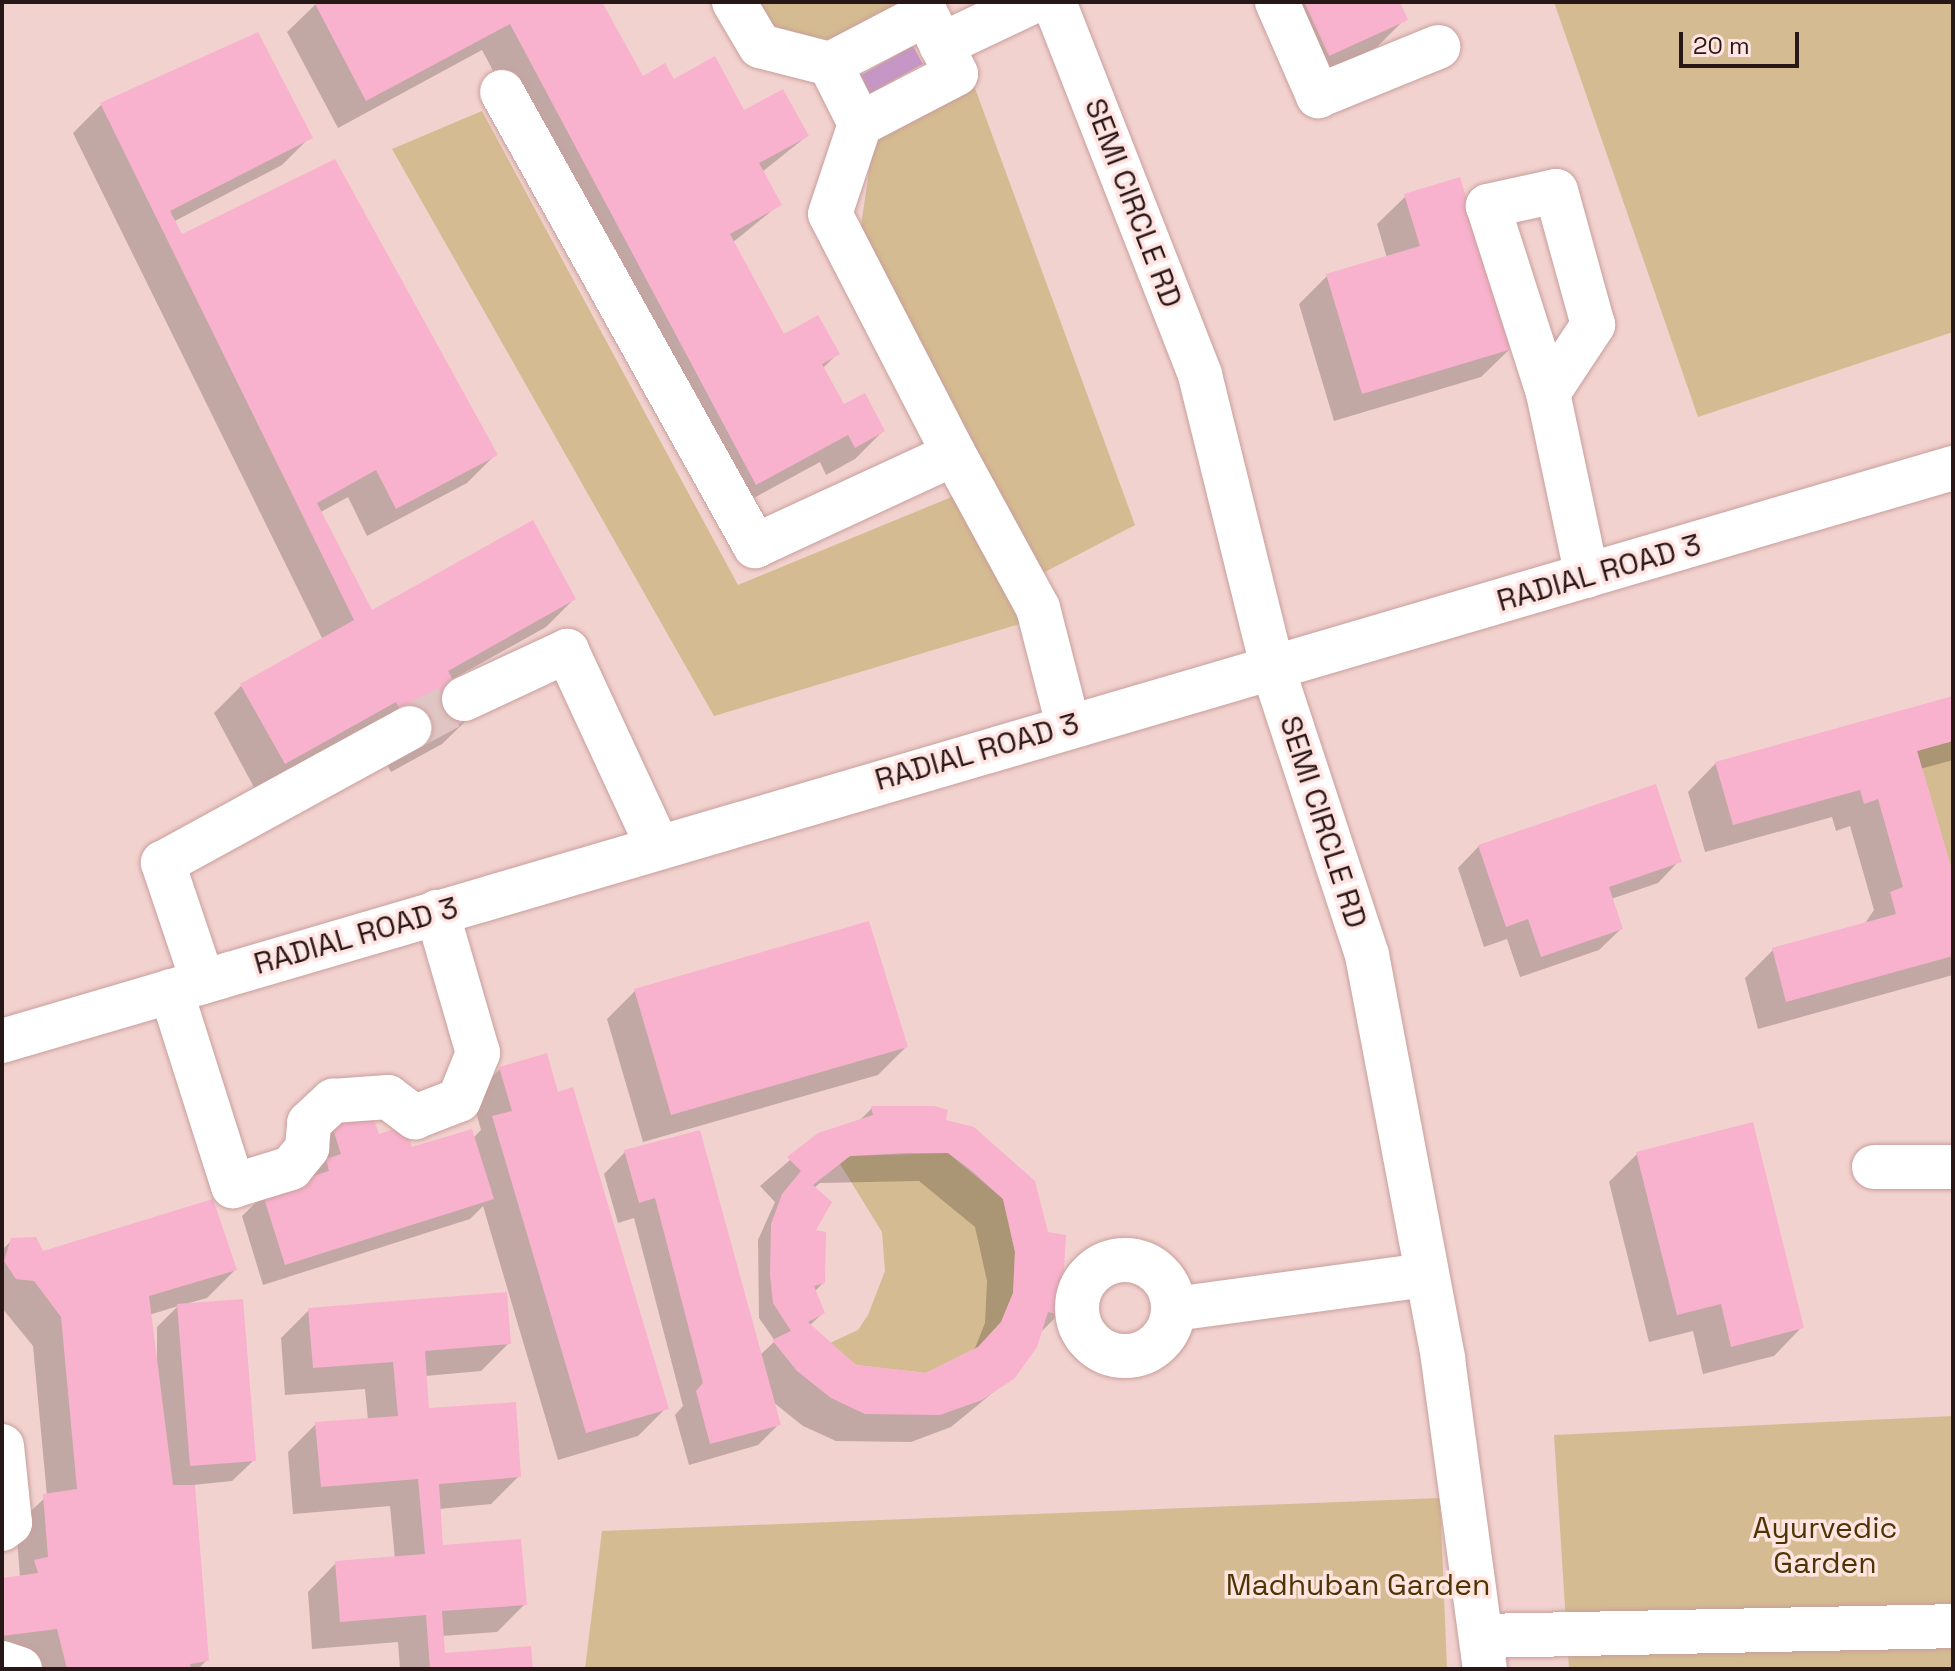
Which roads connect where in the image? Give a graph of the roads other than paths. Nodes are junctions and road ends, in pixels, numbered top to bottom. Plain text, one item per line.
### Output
1 (734, 2) edge
2 (1277, 2) edge
3 (1057, 4) edge
4 (941, 45) junction
5 (1438, 47) dead end
6 (830, 64) junction
7 (502, 92) dead end
8 (860, 124) junction
9 (1548, 393) dead end
10 (954, 454) junction
11 (1953, 468) edge
12 (1587, 576) junction
13 (1272, 666) junction
14 (464, 699) tunnel mouth
15 (1068, 725) junction
16 (410, 728) tunnel mouth
17 (658, 847) junction
18 (437, 912) junction
19 (187, 986) junction
20 (2, 1041) edge
21 (1874, 1167) dead end
22 (1953, 1167) edge
23 (1427, 1275) junction
24 (1174, 1309) dead end
25 (2, 1446) edge
26 (2, 1529) edge
27 (1953, 1626) edge
28 (1483, 1652) edge
29 (2, 1663) edge
30 (20, 1669) edge

1 - 6 street
2 - 5 street
3 - 4 street
3 - 13 street, SEMI CIRCLE RD
4 - 6 street
4 - 8 street
6 - 8 street
7 - 10 street
8 - 10 street
9 - 12 street
10 - 15 street
11 - 12 street, RADIAL ROAD 3
12 - 13 street, RADIAL ROAD 3
13 - 15 street, RADIAL ROAD 3
13 - 23 street, SEMI CIRCLE RD
14 - 17 street
15 - 17 street, RADIAL ROAD 3
16 - 19 street
17 - 18 street, RADIAL ROAD 3
18 - 19 street, RADIAL ROAD 3
18 - 19 street
19 - 20 street, RADIAL ROAD 3
21 - 22 street
23 - 24 street
23 - 28 street, SEMI CIRCLE RD
25 - 26 street
27 - 28 street
29 - 30 street

